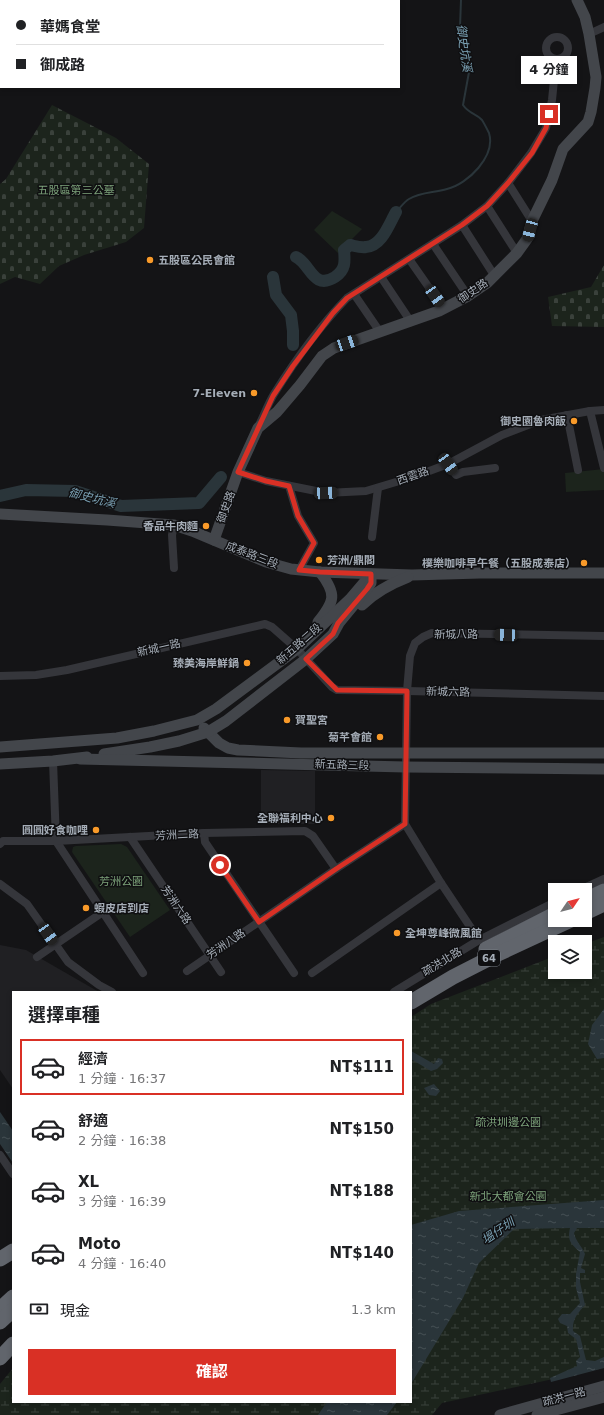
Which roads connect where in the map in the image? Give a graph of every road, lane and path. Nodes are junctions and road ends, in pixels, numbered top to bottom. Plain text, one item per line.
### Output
1 (577, 0) edge
2 (604, 27) edge
3 (589, 34) junction
4 (556, 60) dead end
5 (508, 183) junction
6 (487, 206) junction
7 (532, 221) junction
8 (462, 225) junction
9 (433, 244) junction
10 (517, 253) junction
11 (409, 259) junction
12 (494, 275) junction
13 (381, 277) junction
14 (354, 294) junction
15 (468, 296) junction
16 (444, 309) junction
17 (411, 322) junction
18 (380, 332) junction
19 (590, 410) junction
20 (604, 410) edge
21 (567, 415) junction
22 (258, 428) junction
23 (448, 464) junction
24 (604, 467) edge
25 (495, 468) dead end
26 (578, 470) dead end
27 (238, 472) junction
28 (289, 486) junction
29 (378, 488) junction
30 (0, 514) edge
31 (174, 525) junction
32 (372, 537) dead end
33 (214, 540) junction
34 (174, 568) dead end
35 (299, 570) junction
36 (320, 572) junction
37 (604, 573) edge
38 (371, 574) junction
39 (412, 575) junction
40 (333, 634) junction
41 (604, 636) edge
42 (297, 649) junction
43 (306, 659) junction
44 (0, 676) edge
45 (407, 691) junction
46 (604, 696) edge
47 (197, 720) junction
48 (208, 732) junction
49 (0, 747) edge
50 (406, 752) junction
51 (604, 753) edge
52 (80, 759) junction
53 (53, 761) junction
54 (0, 764) edge
55 (405, 767) junction
56 (604, 769) edge
57 (405, 824) junction
58 (204, 833) junction
59 (130, 837) junction
60 (56, 841) junction
61 (0, 844) edge
62 (336, 869) junction
63 (604, 879) edge
64 (441, 883) junction
65 (0, 884) edge
66 (592, 884) edge
67 (604, 891) edge
68 (548, 906) edge
69 (594, 907) edge
70 (103, 912) junction
71 (548, 918) edge
72 (259, 922) junction
73 (556, 927) edge
74 (480, 940) junction
75 (55, 944) junction
76 (210, 956) junction
77 (37, 957) dead end
78 (187, 971) dead end
79 (221, 972) dead end
80 (143, 973) dead end
81 (294, 973) dead end
82 (312, 973) dead end
83 (110, 991) edge
84 (396, 991) edge
85 (411, 991) edge
86 (412, 1001) edge
87 (0, 1155) edge
88 (12, 1173) edge
89 (12, 1252) edge
90 (0, 1259) edge
91 (12, 1298) edge
92 (12, 1302) edge
93 (0, 1309) edge
94 (12, 1311) edge
95 (0, 1315) edge
96 (0, 1322) edge
97 (12, 1339) edge
98 (12, 1345) edge
99 (0, 1351) edge
100 (0, 1358) edge
101 (604, 1386) edge
102 (604, 1397) edge
103 (500, 1415) edge
104 (537, 1415) edge

1 - 3 street, 御史路
2 - 3 street
3 - 7 street, 御史路
4 - 5 street
5 - 6 street
5 - 7 street
6 - 8 street
6 - 10 street
7 - 10 street, 御史路
8 - 9 street
8 - 12 street
9 - 11 street
9 - 15 street
10 - 12 street, 御史路
11 - 13 street
11 - 16 street
12 - 15 street, 御史路
13 - 14 street
13 - 17 street
14 - 18 street
14 - 22 street
15 - 16 street, 御史路
16 - 17 street, 御史路
17 - 18 street, 御史路
18 - 22 street, 御史路
19 - 20 street, 西雲路
19 - 21 street, 西雲路
19 - 24 street
21 - 23 street, 西雲路
21 - 26 street
22 - 27 street, 御史路
23 - 25 street
23 - 29 street, 西雲路
27 - 28 street, 西雲路
27 - 33 street, 御史路
28 - 29 street, 西雲路
28 - 35 street
29 - 32 street
30 - 31 street, 成泰路三段
31 - 33 street, 成泰路三段
31 - 34 street
33 - 35 street, 成泰路三段
35 - 36 street, 成泰路三段
36 - 38 street, 成泰路三段
36 - 42 street
37 - 39 street, 成泰路三段
38 - 39 street, 成泰路三段
38 - 40 street, 新五路二段
38 - 42 street, 新五路二段
39 - 40 street
40 - 43 street, 新五路二段
41 - 45 street, 新城八路
42 - 43 street, 新城一路
42 - 44 street, 新城一路
42 - 47 street, 新五路二段
43 - 45 street, 新城六路
43 - 48 street, 新五路二段
45 - 46 street, 新城六路
45 - 50 street, 新城八路
47 - 48 street, 新五路三段
47 - 49 street, 新五路二段
48 - 50 street, 新五路三段
48 - 52 street, 新五路二段
50 - 51 street, 新五路三段
50 - 55 street, 新城八路
52 - 53 street, 新五路二段
52 - 55 street, 新五路三段
53 - 54 street, 新五路二段
53 - 60 street
55 - 56 street, 新五路三段
55 - 57 street, 新城八路
57 - 62 street, 芳洲八路
57 - 64 street
58 - 59 street, 芳洲二路
58 - 62 street, 芳洲二路
58 - 72 street
59 - 60 street, 芳洲二路
59 - 76 street, 芳洲六路
60 - 61 street, 芳洲二路
60 - 70 street
62 - 72 street, 芳洲八路
63 - 66 street
64 - 74 street
64 - 82 street
65 - 75 street
67 - 69 highway
68 - 74 street, 疏洪北路
70 - 75 street
70 - 80 street
71 - 85 highway, 64
72 - 76 street, 芳洲八路
72 - 81 street
73 - 86 highway, 64
74 - 84 street, 疏洪北路
75 - 77 street
75 - 83 street
76 - 78 street, 芳洲八路
76 - 79 street, 芳洲六路
87 - 88 street
89 - 90 highway
91 - 93 highway
92 - 95 street
94 - 96 highway
97 - 99 highway
98 - 100 highway
101 - 103 street, 疏洪一路
102 - 104 street, 疏洪一路

